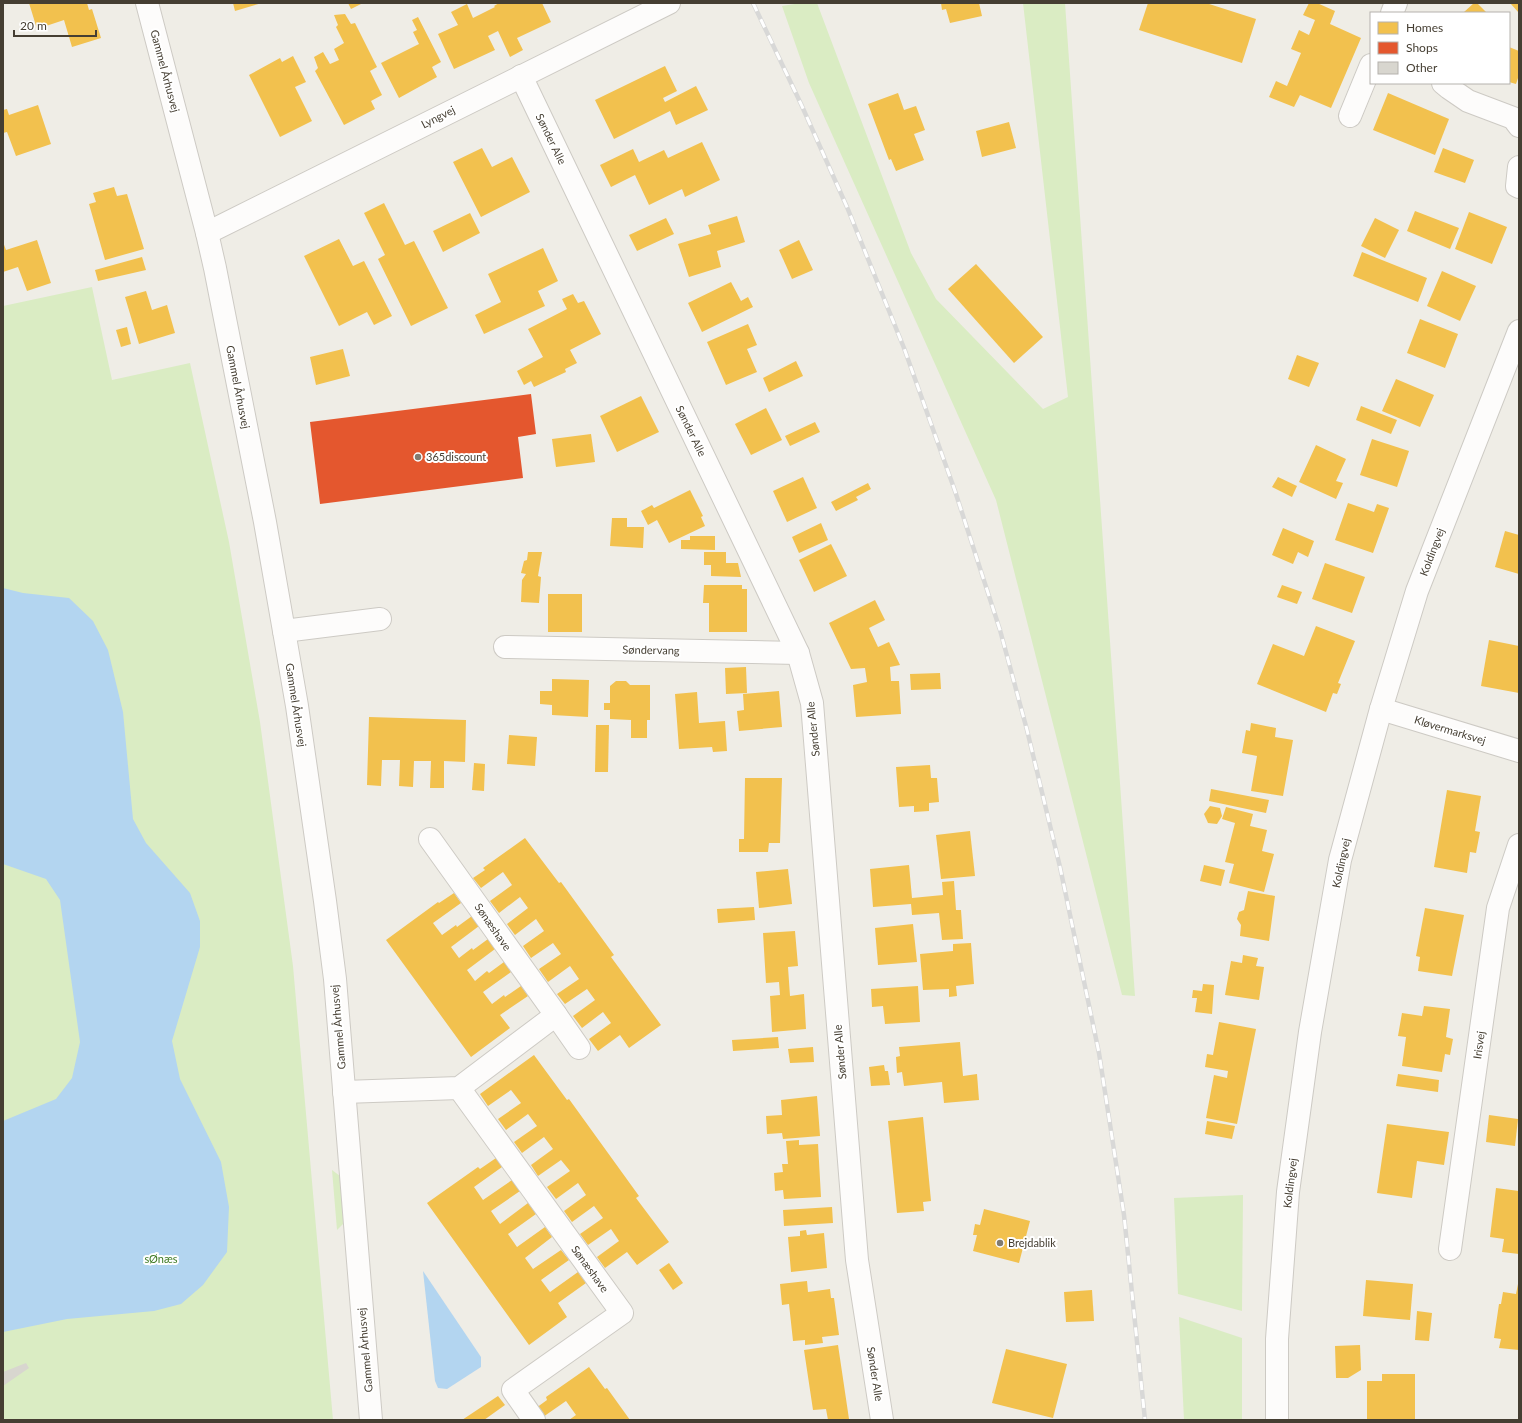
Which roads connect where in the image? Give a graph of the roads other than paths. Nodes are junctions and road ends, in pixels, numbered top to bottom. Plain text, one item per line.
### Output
1 (147, 3) edge
2 (669, 3) edge
3 (1370, 67) edge
4 (521, 76) junction
5 (1444, 84) edge
6 (1350, 116) dead end
7 (1519, 126) edge
8 (1519, 167) edge
9 (1519, 187) edge
10 (207, 233) junction
11 (1519, 331) edge
12 (380, 619) dead end
13 (284, 631) junction
14 (505, 647) dead end
15 (798, 653) junction
16 (1381, 709) junction
17 (1519, 751) edge
18 (430, 839) dead end
19 (1519, 845) edge
20 (556, 1015) junction
21 (579, 1048) dead end
22 (459, 1088) junction
23 (344, 1092) junction
24 (355, 1226) junction
25 (1450, 1249) dead end
26 (358, 1420) edge
27 (370, 1420) edge
28 (534, 1420) edge
29 (882, 1420) edge
30 (1277, 1420) edge

1 - 10 street, Gammel Århusvej
2 - 4 street, Lyngvej
3 - 6 street
4 - 10 street, Lyngvej
4 - 15 street, Sønder Alle
5 - 7 street
8 - 9 street
10 - 13 street, Gammel Århusvej
11 - 16 street, Koldingvej
12 - 13 street
13 - 23 street, Gammel Århusvej
14 - 15 street, Søndervang
15 - 29 street, Sønder Alle
16 - 17 street, Kløvermarksvej
16 - 30 street, Koldingvej
18 - 20 street, Sønæshave
19 - 25 street, Irisvej
20 - 21 street, Sønæshave
20 - 22 street
22 - 23 street
22 - 28 street, Sønæshave
23 - 24 street, Gammel Århusvej
24 - 26 street
24 - 27 street, Gammel Århusvej

